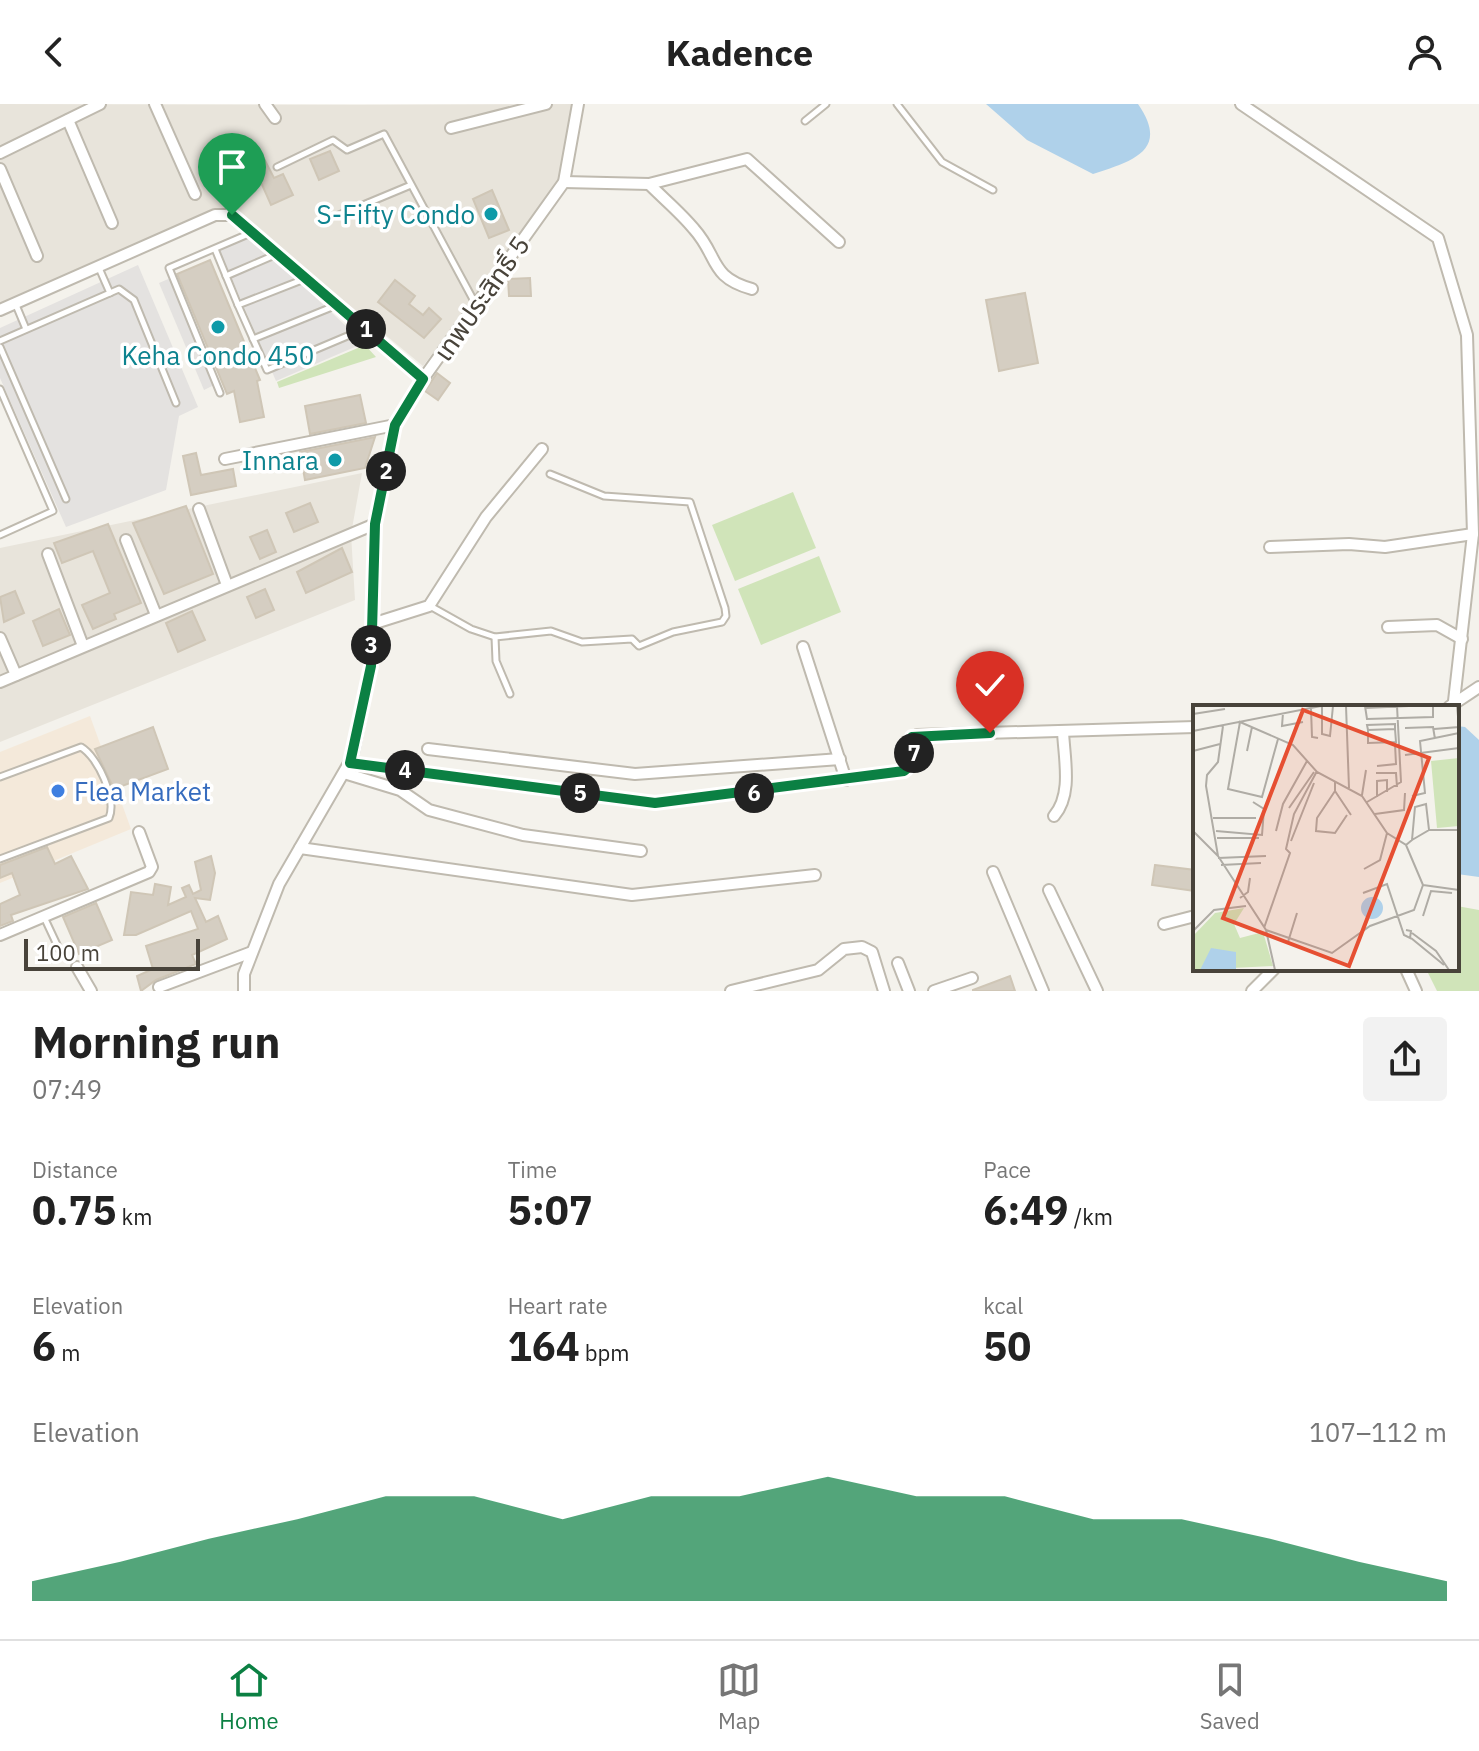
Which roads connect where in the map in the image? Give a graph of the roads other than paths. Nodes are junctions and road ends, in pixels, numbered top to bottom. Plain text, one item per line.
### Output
1 (100, 104) edge
2 (155, 104) edge
3 (265, 104) edge
4 (546, 104) edge
5 (578, 104) edge
6 (826, 104) edge
7 (897, 104) edge
8 (1241, 104) edge
9 (275, 118) dead end
10 (68, 120) junction
11 (805, 121) dead end
12 (451, 128) dead end
13 (0, 153) edge
14 (277, 167) dead end
15 (0, 169) edge
16 (564, 182) junction
17 (649, 184) junction
18 (411, 185) junction
19 (993, 190) dead end
20 (195, 194) dead end
21 (339, 215) dead end
22 (112, 223) dead end
23 (253, 231) junction
24 (839, 242) dead end
25 (215, 249) junction
26 (280, 253) junction
27 (37, 256) dead end
28 (98, 266) junction
29 (226, 276) junction
30 (308, 278) junction
31 (752, 289) dead end
32 (110, 293) junction
33 (16, 304) junction
34 (475, 304) junction
35 (238, 305) junction
36 (338, 305) junction
37 (0, 310) edge
38 (26, 329) junction
39 (365, 329) junction
40 (253, 339) junction
41 (0, 341) edge
42 (0, 347) edge
43 (423, 379) junction
44 (0, 389) edge
45 (220, 393) dead end
46 (176, 403) dead end
47 (395, 425) junction
48 (542, 449) dead end
49 (225, 459) dead end
50 (550, 474) dead end
51 (66, 499) dead end
52 (199, 509) dead end
53 (375, 524) junction
54 (1473, 534) junction
55 (0, 535) edge
56 (126, 540) dead end
57 (1270, 547) dead end
58 (48, 554) dead end
59 (227, 585) junction
60 (429, 606) junction
61 (156, 615) junction
62 (372, 624) junction
63 (1388, 627) dead end
64 (495, 637) junction
65 (0, 638) edge
66 (1462, 639) junction
67 (83, 646) junction
68 (803, 647) dead end
69 (16, 675) junction
70 (0, 682) edge
71 (1479, 687) edge
72 (510, 694) dead end
73 (1451, 704) edge
74 (1193, 727) edge
75 (1063, 731) junction
76 (428, 749) dead end
77 (840, 759) junction
78 (350, 763) junction
79 (344, 773) junction
80 (0, 777) edge
81 (846, 780) junction
82 (1054, 816) dead end
83 (139, 832) dead end
84 (300, 848) junction
85 (641, 851) dead end
86 (0, 859) edge
87 (993, 872) dead end
88 (815, 875) dead end
89 (1049, 890) dead end
90 (44, 917) junction
91 (1193, 917) edge
92 (1164, 924) dead end
93 (0, 935) edge
94 (59, 949) dead end
95 (252, 952) junction
96 (898, 963) dead end
97 (77, 967) dead end
98 (1273, 971) edge
99 (1407, 971) edge
100 (972, 978) dead end
101 (159, 987) dead end
102 (1260, 988) edge
103 (91, 991) edge
104 (244, 991) edge
105 (731, 991) edge
106 (884, 991) edge
107 (909, 991) edge
108 (934, 991) edge
109 (1043, 991) edge
110 (1097, 991) edge
111 (1416, 991) edge

1 - 10 street
2 - 20 street
3 - 9 street
4 - 12 street
5 - 16 street, เทพประสิทธิ์ 5
6 - 11 lane
7 - 19 lane
8 - 54 street
10 - 13 street
10 - 22 street
14 - 18 lane
15 - 27 street
16 - 17 street
16 - 34 street, เทพประสิทธิ์ 5
17 - 24 street
17 - 31 street
18 - 21 lane
18 - 34 lane
23 - 25 lane
23 - 26 street
23 - 28 street
25 - 29 lane
25 - 45 lane
26 - 29 lane
26 - 30 street
28 - 32 lane
28 - 33 street
29 - 35 lane
30 - 35 lane
30 - 36 street
32 - 38 lane
32 - 46 lane
33 - 37 street
33 - 38 lane
34 - 43 street, เทพประสิทธิ์ 5
35 - 40 lane
36 - 39 street
36 - 40 lane
38 - 41 lane
39 - 40 lane
39 - 43 street
42 - 51 lane
43 - 47 street, เทพประสิทธิ์ 5
44 - 55 lane
47 - 49 street
47 - 53 street, เทพประสิทธิ์ 5
48 - 60 street
50 - 64 lane
52 - 59 street
53 - 59 street
53 - 62 street, เทพประสิทธิ์ 5
54 - 57 street
54 - 66 street
56 - 61 street
58 - 67 street
59 - 61 street
60 - 62 street
60 - 64 lane
61 - 67 street
62 - 78 street, เทพประสิทธิ์ 5
63 - 66 street
64 - 72 lane
65 - 69 street
66 - 73 street
67 - 69 street
68 - 77 street
69 - 70 street
71 - 73 street
74 - 75 street
75 - 81 street
75 - 82 street
76 - 77 street
77 - 81 street
78 - 79 street, เทพประสิทธิ์ 5
78 - 81 street
79 - 84 street, เทพประสิทธิ์ 5
79 - 85 street
80 - 86 lane
83 - 90 street
84 - 88 street
84 - 95 street, เทพประสิทธิ์ 5
87 - 109 street
89 - 110 street
90 - 93 street
90 - 94 lane
91 - 92 street
95 - 101 street
95 - 104 street, เทพประสิทธิ์ 5
96 - 107 street
97 - 103 street
98 - 102 street
99 - 111 street
100 - 108 street
105 - 106 street

